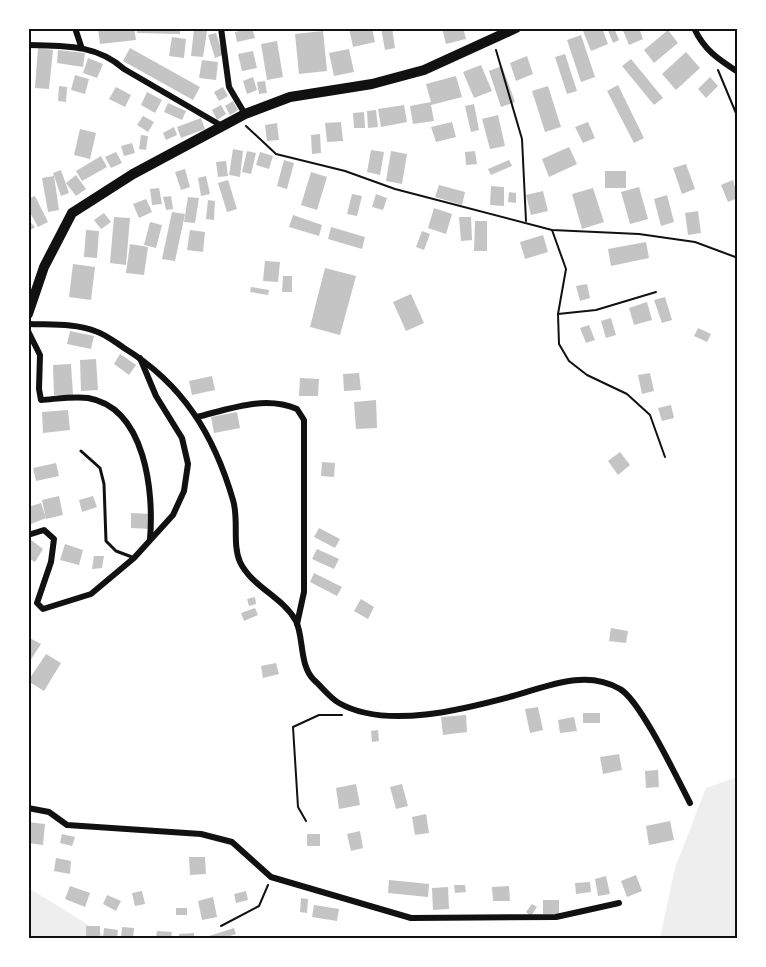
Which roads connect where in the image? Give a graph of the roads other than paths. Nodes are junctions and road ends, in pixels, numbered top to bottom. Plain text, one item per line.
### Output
1 (75, 28) edge
2 (221, 28) edge
3 (516, 28) edge
4 (694, 28) edge
5 (28, 45) edge
6 (81, 46) junction
7 (738, 72) edge
8 (241, 117) junction
9 (222, 126) junction
10 (28, 314) edge
11 (28, 324) edge
12 (28, 331) edge
13 (140, 357) junction
14 (197, 417) junction
15 (81, 451) dead end
16 (28, 535) edge
17 (150, 540) junction
18 (134, 558) junction
19 (297, 624) junction
20 (690, 804) dead end
21 (28, 808) edge
22 (620, 903) dead end

1 - 6 street
2 - 8 street
3 - 8 main road
4 - 7 street
5 - 6 street
6 - 9 street
8 - 9 main road
9 - 10 main road
11 - 13 street
12 - 17 street
13 - 14 street
13 - 17 street
14 - 19 street
14 - 19 street
15 - 18 lane
16 - 18 street
17 - 18 street
19 - 20 street
21 - 22 street

